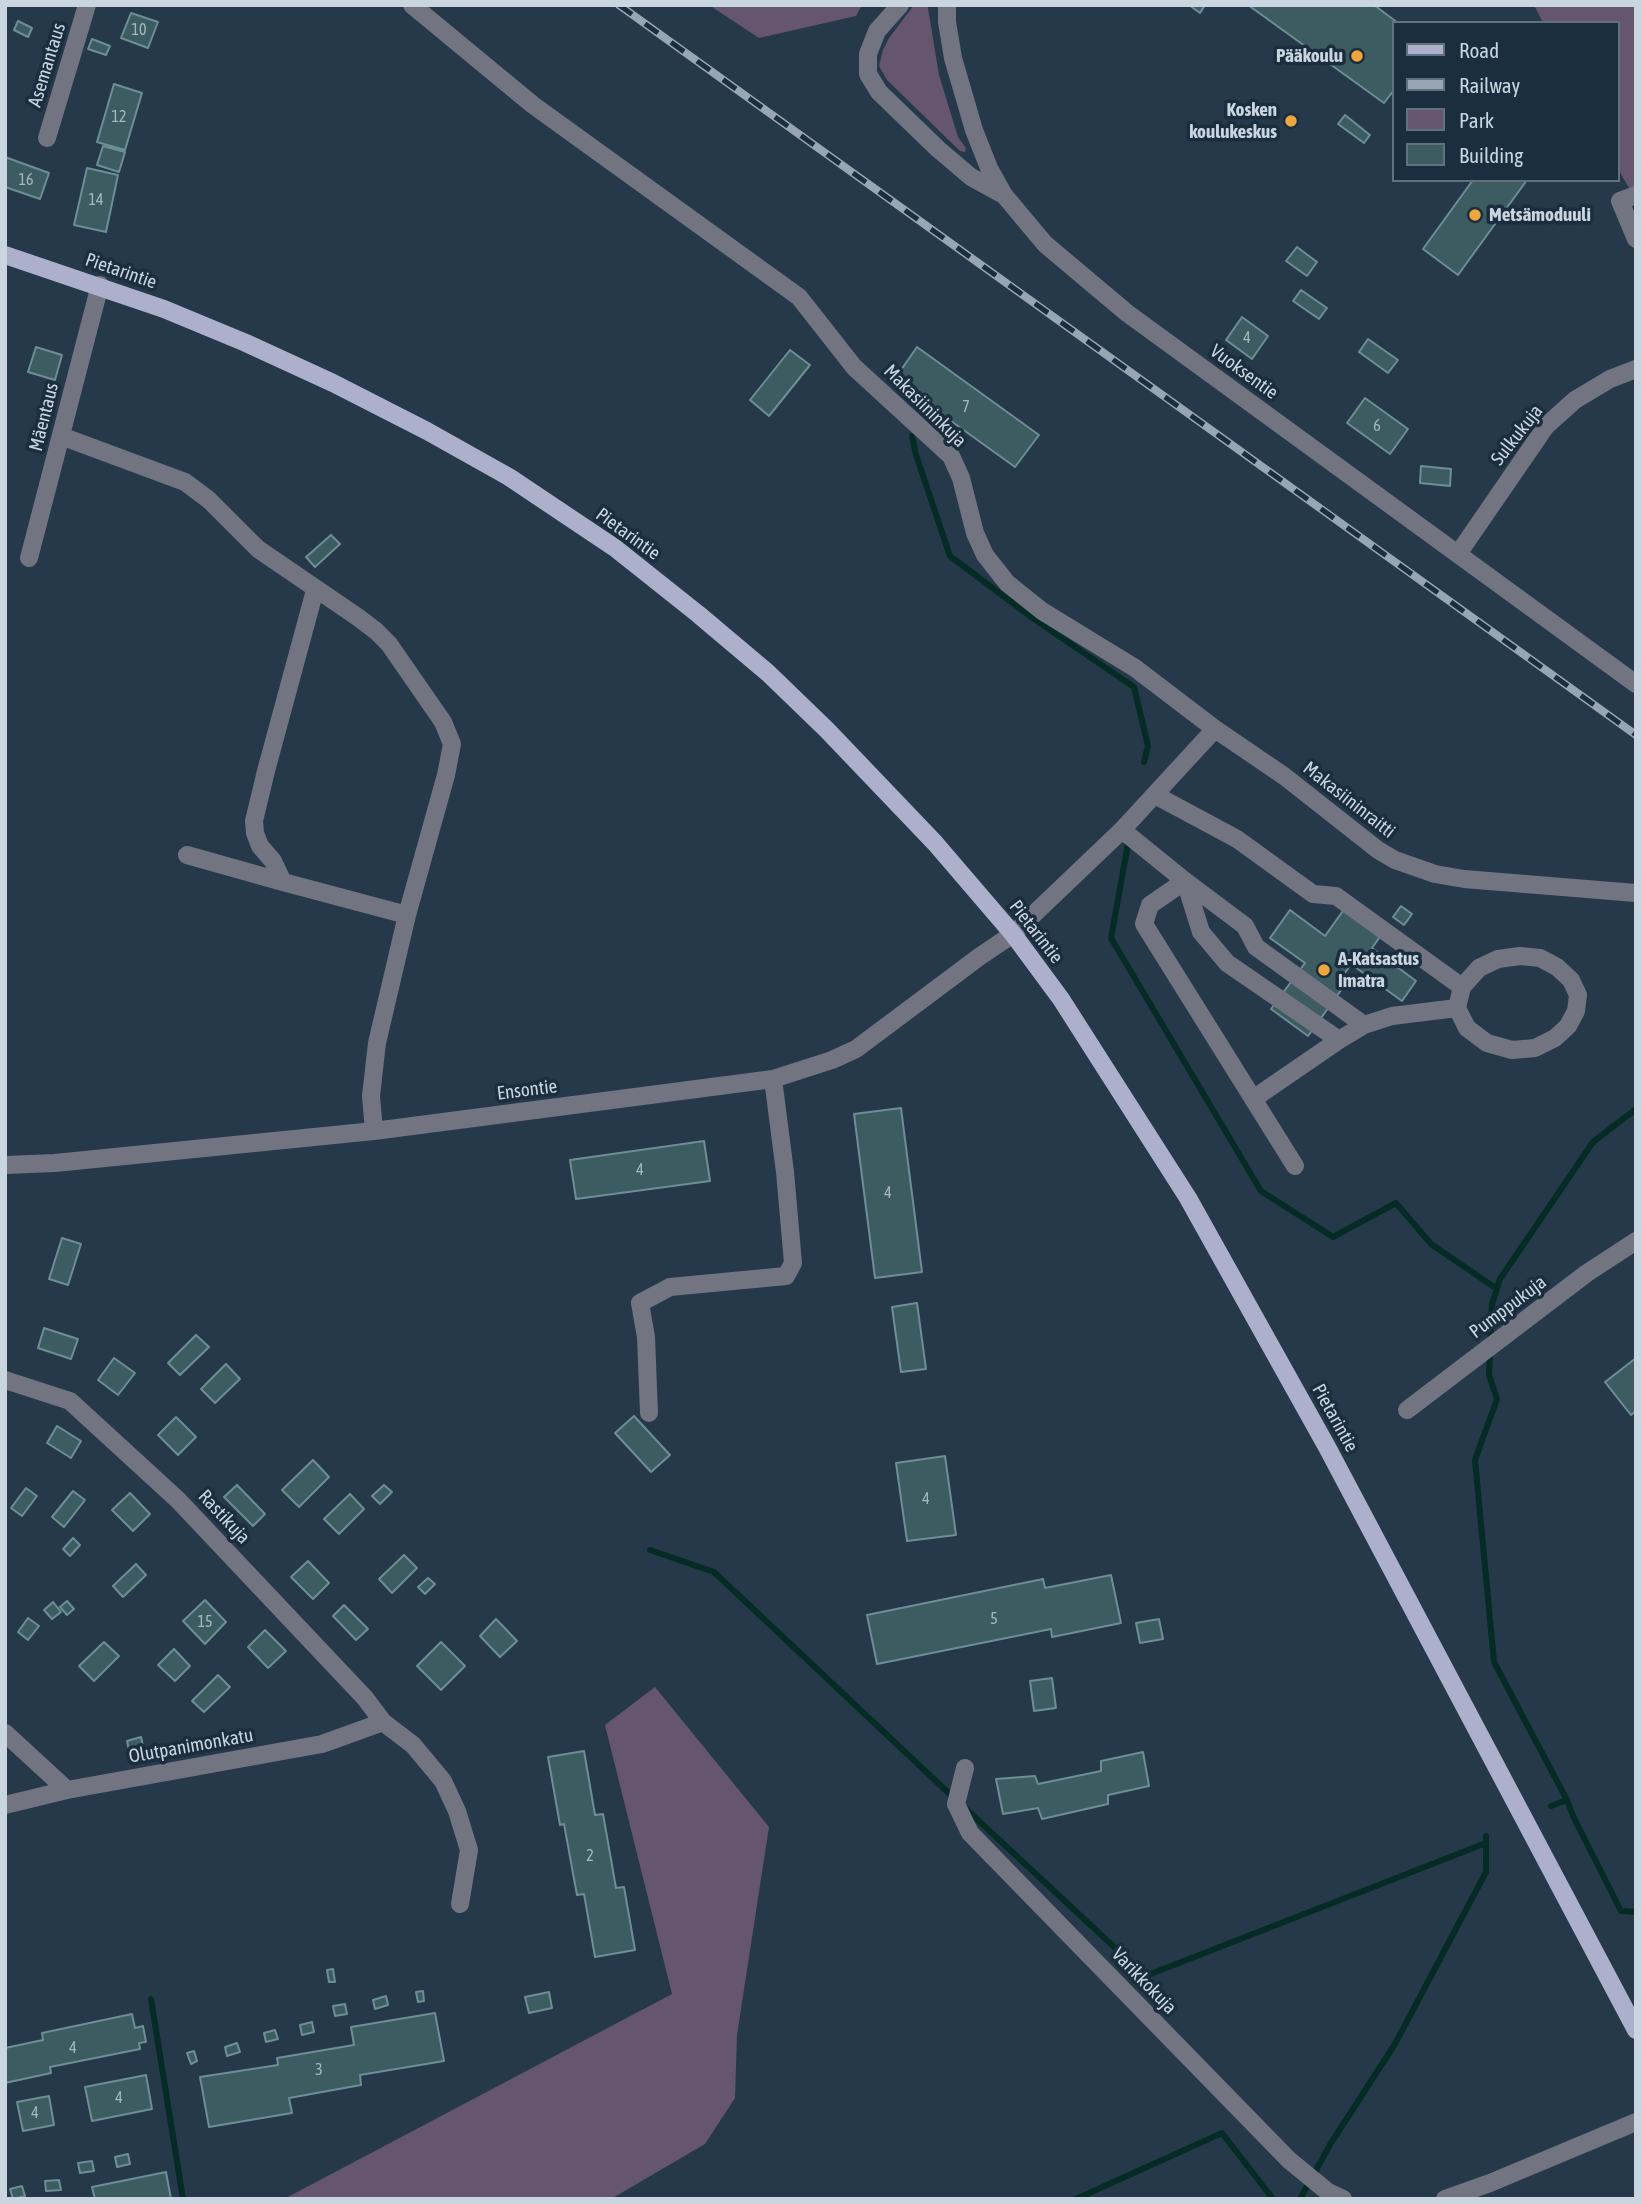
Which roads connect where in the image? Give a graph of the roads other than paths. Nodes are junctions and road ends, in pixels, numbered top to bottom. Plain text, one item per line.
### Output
1 (87, 5) edge
2 (412, 5) edge
3 (900, 5) edge
4 (947, 5) edge
5 (47, 138) dead end
6 (1003, 195) junction
7 (1628, 198) edge
8 (1636, 239) edge
9 (5, 255) edge
10 (100, 285) junction
11 (1636, 369) edge
12 (61, 436) junction
13 (1458, 554) junction
14 (29, 558) dead end
15 (315, 590) junction
16 (1636, 684) edge
17 (1215, 729) junction
18 (1155, 795) junction
19 (1122, 830) junction
20 (187, 855) dead end
21 (283, 881) junction
22 (1185, 881) junction
23 (1636, 893) edge
24 (407, 915) junction
25 (1013, 934) junction
26 (1462, 987) junction
27 (1457, 1008) junction
28 (1364, 1025) junction
29 (1339, 1040) junction
30 (773, 1079) junction
31 (1253, 1099) junction
32 (374, 1131) junction
33 (5, 1165) edge
34 (1296, 1166) dead end
35 (1636, 1241) edge
36 (5, 1380) edge
37 (1407, 1410) dead end
38 (649, 1413) dead end
39 (383, 1722) junction
40 (5, 1733) edge
41 (965, 1768) dead end
42 (67, 1790) junction
43 (5, 1805) edge
44 (460, 1904) dead end
45 (1636, 2029) edge
46 (1636, 2122) edge
47 (1343, 2199) edge
48 (1445, 2199) edge

1 - 5 street, Asemantaus
2 - 17 street, Makasiininkuja
3 - 6 street
4 - 6 street, Vuoksentie
6 - 13 street, Vuoksentie
7 - 8 street
9 - 10 main road, Pietarintie
10 - 12 street, Mäentaus
10 - 25 main road, Pietarintie
11 - 13 street, Sulkukuja
12 - 14 street, Mäentaus
12 - 15 street
13 - 16 street, Vuoksentie
15 - 21 street
15 - 24 street
17 - 18 street
17 - 23 street, Makasiininraitti
18 - 19 street
18 - 26 street
19 - 22 street
19 - 25 street
20 - 21 street
21 - 24 street
22 - 28 street
22 - 29 street
22 - 31 street
24 - 32 street
25 - 30 street, Ensontie
25 - 45 main road, Pietarintie
26 - 27 street
26 - 27 street
27 - 28 street
28 - 29 street
29 - 31 street
30 - 32 street, Ensontie
30 - 38 street
31 - 34 street
32 - 33 street, Ensontie
35 - 37 street, Pumppukuja
36 - 39 street, Rastikuja
39 - 42 street, Olutpanimonkatu
39 - 44 street, Rastikuja
40 - 42 street
41 - 47 street, Varikkokuja
42 - 43 street, Olutpanimonkatu
46 - 48 street

